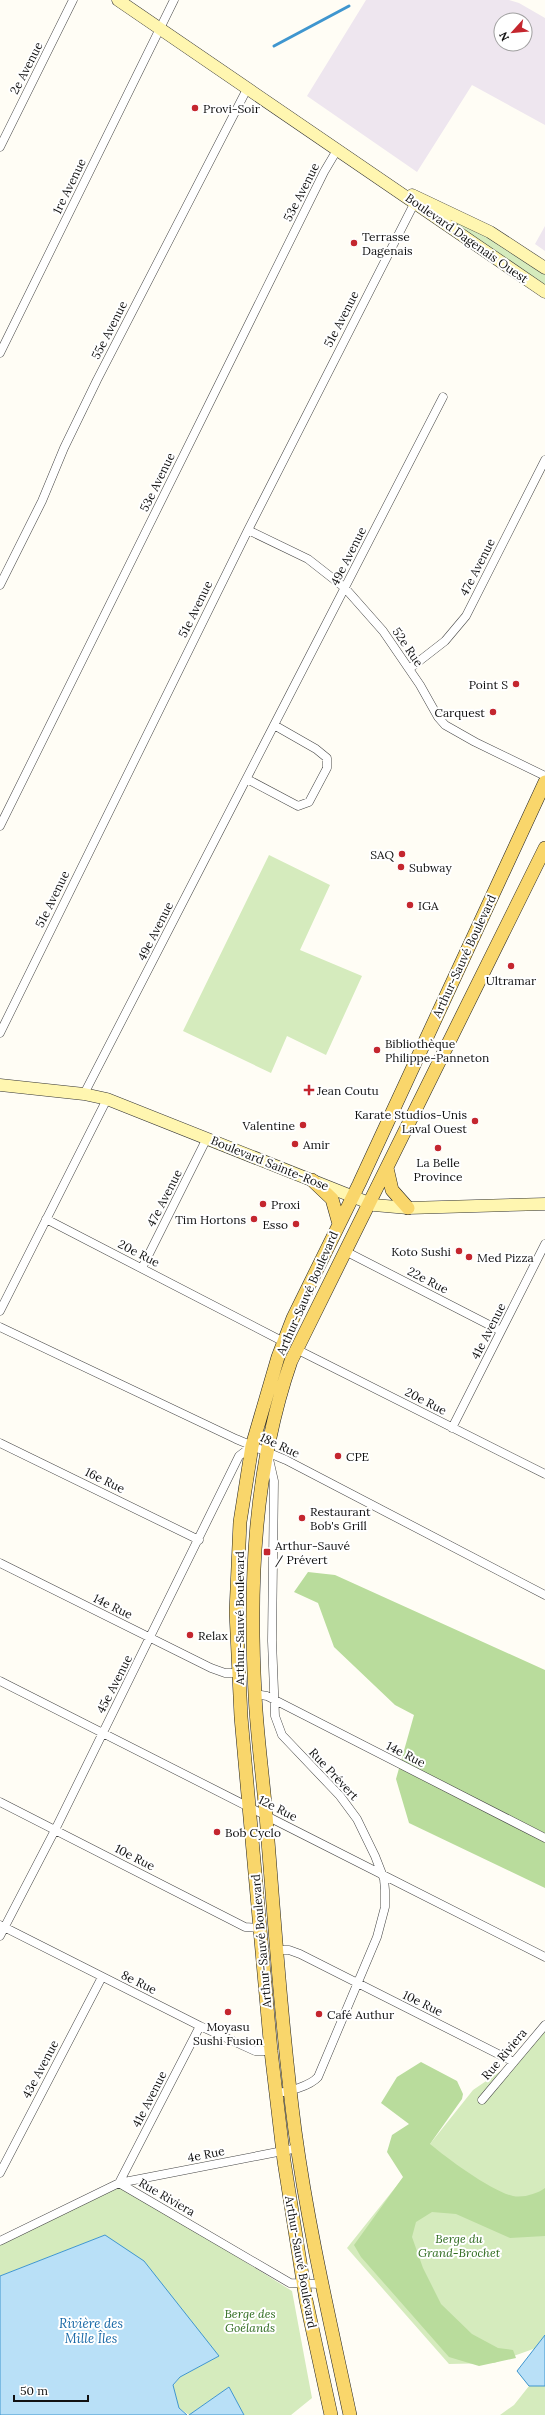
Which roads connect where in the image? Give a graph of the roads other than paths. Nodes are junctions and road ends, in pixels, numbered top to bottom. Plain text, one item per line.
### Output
1 (73, 0) edge
2 (118, 0) edge
3 (174, 0) edge
4 (160, 29) junction
5 (247, 89) junction
6 (0, 147) edge
7 (337, 150) junction
8 (416, 200) junction
9 (545, 268) edge
10 (545, 292) edge
11 (0, 354) edge
12 (443, 397) dead end
13 (545, 460) edge
14 (248, 530) junction
15 (0, 585) edge
16 (345, 588) junction
17 (409, 669) junction
18 (274, 725) junction
19 (545, 776) edge
20 (247, 779) junction
21 (545, 782) edge
22 (0, 826) edge
23 (545, 848) edge
24 (0, 1033) edge
25 (0, 1085) edge
26 (84, 1094) junction
27 (107, 1099) junction
28 (208, 1138) junction
29 (387, 1168) junction
30 (312, 1180) junction
31 (353, 1196) junction
32 (369, 1203) junction
33 (545, 1204) edge
34 (408, 1208) junction
35 (46, 1219) junction
36 (339, 1224) junction
37 (545, 1244) edge
38 (345, 1251) junction
39 (142, 1268) junction
40 (0, 1311) edge
41 (0, 1327) edge
42 (501, 1331) junction
43 (284, 1342) junction
44 (296, 1348) junction
45 (452, 1428) junction
46 (0, 1443) edge
47 (252, 1446) junction
48 (267, 1453) junction
49 (545, 1474) edge
50 (199, 1540) junction
51 (0, 1564) edge
52 (545, 1594) edge
53 (151, 1638) junction
54 (238, 1673) junction
55 (0, 1682) edge
56 (255, 1694) junction
57 (273, 1700) junction
58 (103, 1733) junction
59 (0, 1802) edge
60 (248, 1806) junction
61 (266, 1815) junction
62 (55, 1830) junction
63 (545, 1838) edge
64 (382, 1875) junction
65 (2, 1926) edge
66 (260, 1928) junction
67 (0, 1936) edge
68 (277, 1950) junction
69 (545, 1957) edge
70 (102, 1977) junction
71 (358, 1985) junction
72 (545, 2025) edge
73 (200, 2026) junction
74 (271, 2051) junction
75 (514, 2062) junction
76 (290, 2091) junction
77 (276, 2093) junction
78 (482, 2100) dead end
79 (298, 2148) junction
80 (283, 2151) junction
81 (0, 2173) edge
82 (120, 2183) junction
83 (0, 2241) edge
84 (321, 2284) junction
85 (304, 2285) junction
86 (331, 2415) edge
87 (350, 2415) edge

1 - 6 street, 2e Avenue
2 - 4 main road, Boulevard Dagenais Ouest
3 - 4 street, 1re Avenue
4 - 5 main road, Boulevard Dagenais Ouest
4 - 11 street, 1re Avenue
5 - 7 main road, Boulevard Dagenais Ouest
5 - 15 street, 55e Avenue
7 - 8 main road, Boulevard Dagenais Ouest
7 - 22 street, 53e Avenue
8 - 9 main road, Boulevard Dagenais Ouest
8 - 10 main road, Boulevard Dagenais Ouest
8 - 14 street, 51e Avenue
12 - 16 street, 49e Avenue
13 - 17 street, 47e Avenue
14 - 16 street, 52e Rue
14 - 24 street, 51e Avenue
16 - 17 street, 52e Rue
16 - 18 street, 49e Avenue
17 - 19 street, 52e Rue
18 - 20 street, 49e Avenue
18 - 20 street
20 - 26 street, 49e Avenue
21 - 31 main road, Arthur-Sauvé Boulevard
23 - 29 main road, Arthur-Sauvé Boulevard
25 - 26 main road, Boulevard Sainte-Rose
26 - 27 main road, Boulevard Sainte-Rose
27 - 28 main road, Boulevard Sainte-Rose
27 - 35 street
28 - 30 main road, Boulevard Sainte-Rose
28 - 39 street, 47e Avenue
29 - 32 main road, Arthur-Sauvé Boulevard
29 - 34 main road
30 - 31 main road, Boulevard Sainte-Rose
30 - 36 main road
31 - 32 main road, Boulevard Sainte-Rose
31 - 36 main road, Arthur-Sauvé Boulevard
32 - 34 main road, Boulevard Sainte-Rose
32 - 38 main road, Arthur-Sauvé Boulevard
33 - 34 main road, Boulevard Sainte-Rose
35 - 39 street, 20e Rue
35 - 40 street
36 - 43 main road, Arthur-Sauvé Boulevard
37 - 42 street, 41e Avenue
38 - 42 street, 22e Rue
38 - 44 main road, Arthur-Sauvé Boulevard
39 - 43 street, 20e Rue
41 - 47 street, 18e Rue
42 - 45 street, 41e Avenue
43 - 47 main road, Arthur-Sauvé Boulevard
44 - 45 street, 20e Rue
44 - 48 main road, Arthur-Sauvé Boulevard
45 - 49 street, 20e Rue
46 - 50 street, 16e Rue
47 - 48 street, 18e Rue
47 - 50 street, 45e Avenue
47 - 54 main road, Arthur-Sauvé Boulevard
48 - 52 street, 18e Rue
48 - 56 main road, Arthur-Sauvé Boulevard
48 - 57 street, Rue Prévert
50 - 53 street, 45e Avenue
51 - 53 street, 14e Rue
53 - 54 street, 14e Rue
53 - 58 street, 45e Avenue
54 - 60 main road, Arthur-Sauvé Boulevard
55 - 58 street, 12e Rue
56 - 57 street, 14e Rue
56 - 61 main road, Arthur-Sauvé Boulevard
57 - 63 street, 14e Rue
57 - 64 street, Rue Prévert
58 - 60 street, 12e Rue
58 - 62 street, 45e Avenue
59 - 62 street, 10e Rue
60 - 61 street, 12e Rue
60 - 66 main road, Arthur-Sauvé Boulevard
61 - 64 street, 12e Rue
61 - 68 main road, Arthur-Sauvé Boulevard
62 - 65 street, 45e Avenue
62 - 66 street, 10e Rue
64 - 69 street, 12e Rue
64 - 71 street, Rue Prévert
65 - 67 street, 45e Avenue
65 - 70 street, 8e Rue
66 - 74 main road, Arthur-Sauvé Boulevard
68 - 71 street, 10e Rue
68 - 76 main road, Arthur-Sauvé Boulevard
70 - 73 street, 8e Rue
70 - 81 street, 43e Avenue
71 - 75 street, 10e Rue
71 - 76 street, Rue Prévert
72 - 75 street, Rue Riviera
73 - 74 street, 8e Rue
73 - 82 street, 41e Avenue
74 - 77 main road, Arthur-Sauvé Boulevard
75 - 78 street, Rue Riviera
76 - 77 street, Rue Prévert
76 - 79 main road, Arthur-Sauvé Boulevard
77 - 80 main road, Arthur-Sauvé Boulevard
79 - 80 street, 4e Rue
79 - 84 main road, Arthur-Sauvé Boulevard
80 - 82 street, 4e Rue
80 - 85 main road, Arthur-Sauvé Boulevard
82 - 83 street, Rue Riviera
82 - 85 street, Rue Riviera
84 - 85 street, Rue Riviera
84 - 87 main road, Arthur-Sauvé Boulevard
85 - 86 main road, Arthur-Sauvé Boulevard

